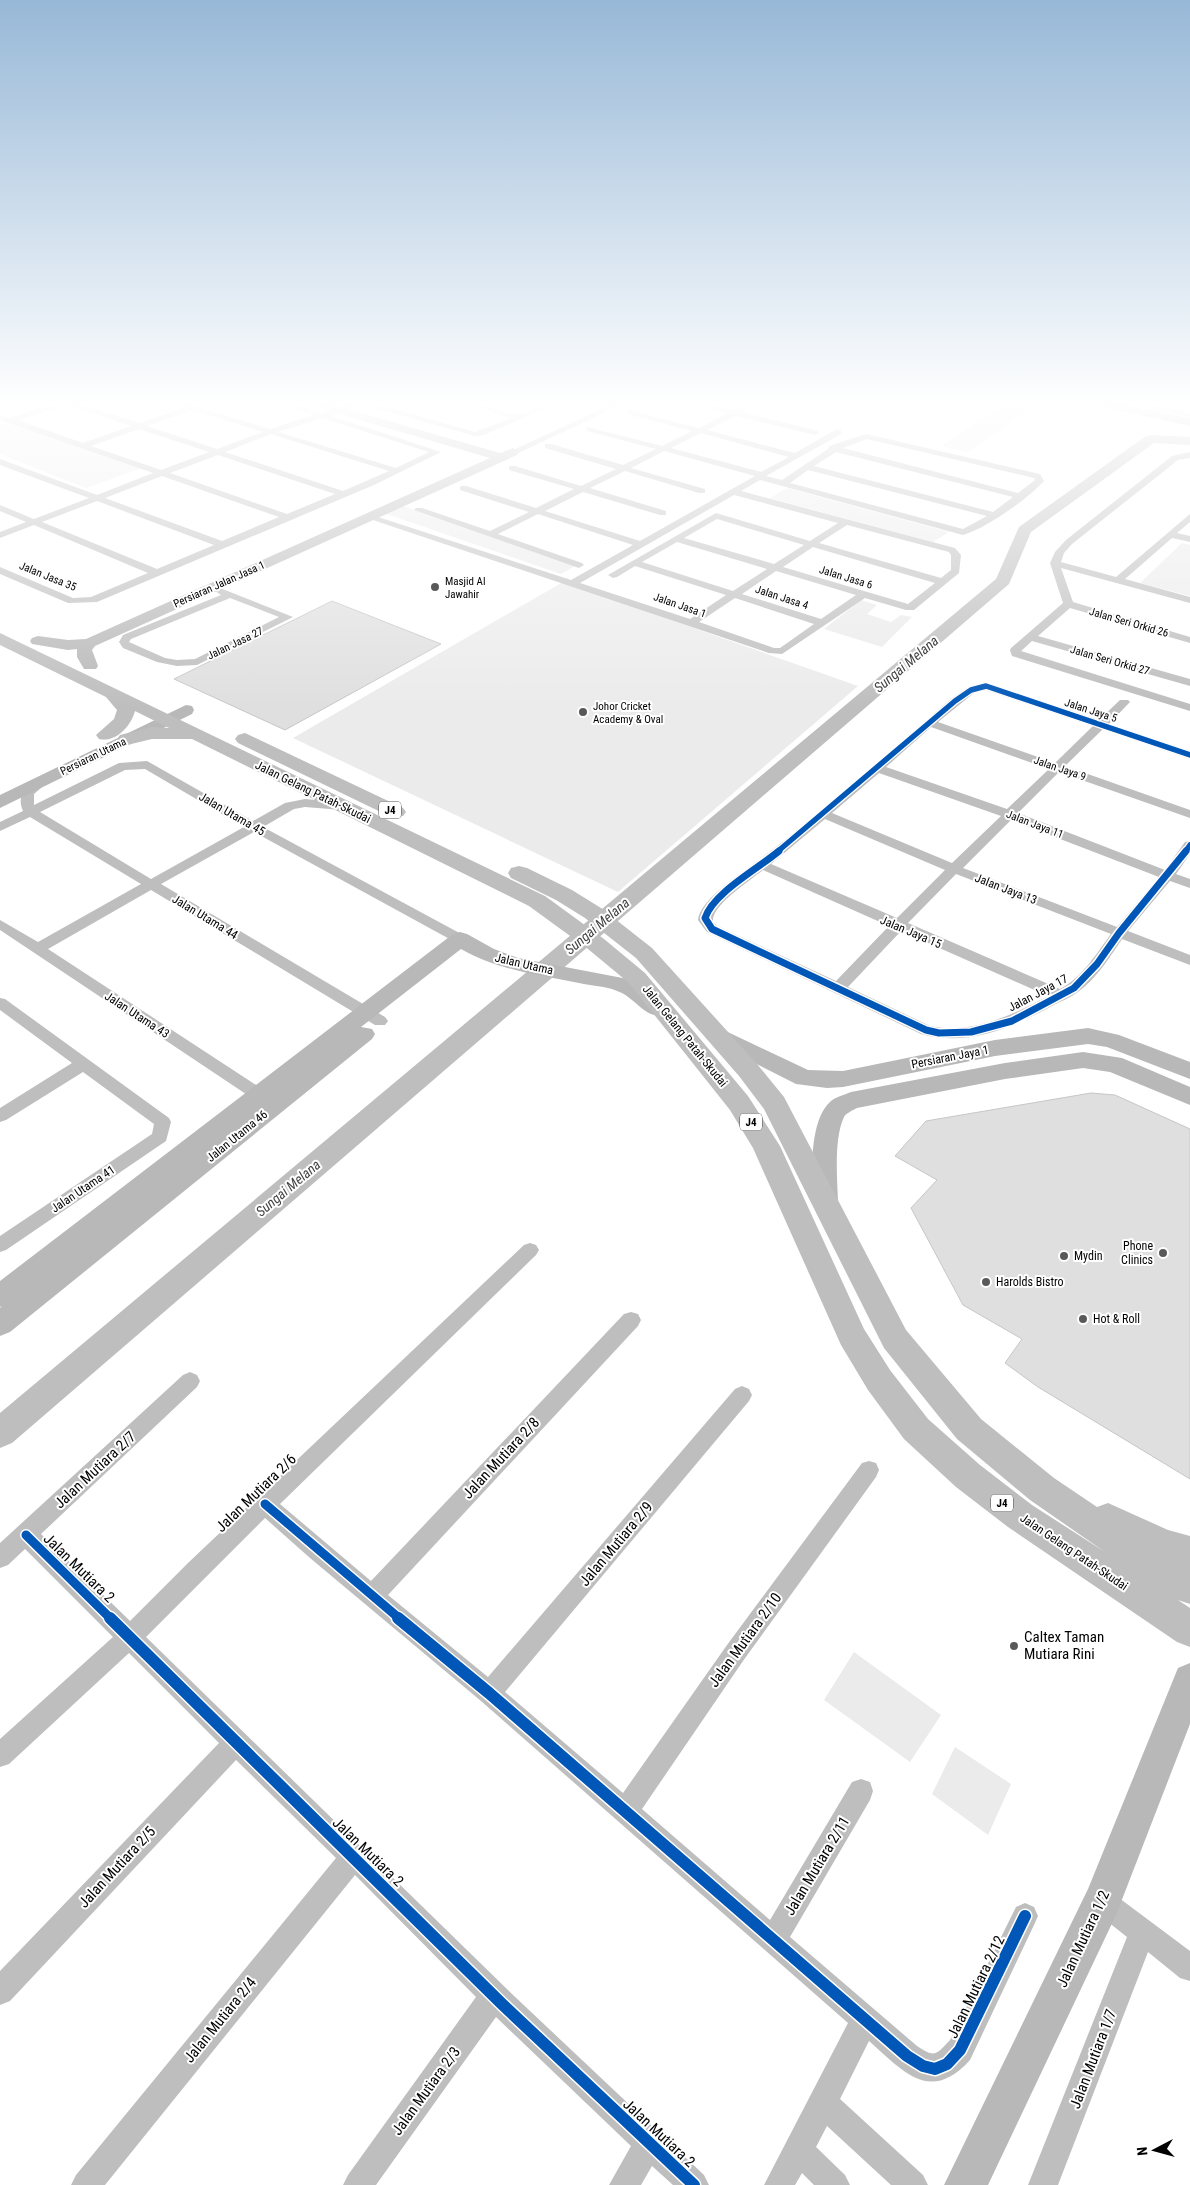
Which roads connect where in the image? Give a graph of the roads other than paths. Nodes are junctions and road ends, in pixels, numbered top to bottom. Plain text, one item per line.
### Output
1 (82, 504) edge
2 (114, 504) edge
3 (249, 504) edge
4 (319, 504) edge
5 (398, 504) edge
6 (513, 504) edge
7 (554, 504) edge
8 (633, 504) edge
9 (713, 504) edge
10 (781, 504) edge
11 (856, 504) edge
12 (872, 504) edge
13 (948, 504) edge
14 (1009, 504) edge
15 (1118, 504) edge
16 (867, 507) junction
17 (0, 508) edge
18 (419, 510) dead end
19 (538, 512) junction
20 (663, 513) dead end
21 (993, 516) junction
22 (287, 517) junction
23 (369, 517) junction
24 (1190, 517) edge
25 (847, 521) junction
26 (34, 522) junction
27 (491, 534) junction
28 (1171, 534) junction
29 (0, 535) edge
30 (678, 539) junction
31 (1190, 539) edge
32 (641, 544) junction
33 (813, 544) junction
34 (223, 545) junction
35 (955, 553) joint
36 (635, 563) junction
37 (1055, 563) junction
38 (579, 565) dead end
39 (775, 568) junction
40 (0, 570) edge
41 (157, 573) junction
42 (613, 575) dead end
43 (1118, 580) junction
44 (574, 582) junction
45 (942, 582) junction
46 (211, 588) junction
47 (735, 594) junction
48 (229, 595) junction
49 (863, 595) junction
50 (1190, 600) edge
51 (1068, 604) junction
52 (910, 608) joint
53 (692, 622) junction
54 (0, 623) edge
55 (822, 623) junction
56 (1031, 636) junction
57 (127, 637) joint
58 (0, 638) edge
59 (1190, 640) edge
60 (38, 641) junction
61 (89, 643) junction
62 (778, 652) joint
63 (180, 665) joint
64 (90, 666) junction
65 (1190, 683) edge
66 (986, 686) joint
67 (114, 694) junction
68 (1124, 702) dead end
69 (1190, 708) edge
70 (169, 712) junction
71 (930, 723) junction
72 (1100, 725) junction
73 (106, 735) junction
74 (199, 736) junction
75 (127, 739) junction
76 (1190, 755) edge
77 (1056, 766) junction
78 (878, 768) junction
79 (286, 779) junction
80 (45, 780) junction
81 (0, 787) edge
82 (0, 802) edge
83 (290, 806) junction
84 (342, 806) junction
85 (30, 812) junction
86 (823, 814) junction
87 (1008, 814) junction
88 (1190, 814) edge
89 (0, 827) edge
90 (254, 827) junction
91 (1190, 845) edge
92 (762, 865) junction
93 (954, 869) junction
94 (1168, 875) junction
95 (1190, 884) edge
96 (151, 885) junction
97 (0, 924) edge
98 (571, 926) joint
99 (898, 926) junction
100 (1119, 933) junction
101 (604, 936) junction
102 (466, 943) junction
103 (37, 949) junction
104 (1190, 960) edge
105 (514, 964) joint
106 (576, 975) joint
107 (839, 987) junction
108 (1062, 996) junction
109 (0, 1003) edge
110 (372, 1017) junction
111 (674, 1022) junction
112 (715, 1034) junction
113 (995, 1048) junction
114 (83, 1064) junction
115 (1005, 1071) junction
116 (1190, 1072) edge
117 (1190, 1097) edge
118 (267, 1100) junction
119 (0, 1116) edge
120 (825, 1200) junction
121 (0, 1244) edge
122 (530, 1250) dead end
123 (0, 1296) edge
124 (631, 1320) dead end
125 (0, 1324) edge
126 (190, 1381) dead end
127 (742, 1395) dead end
128 (869, 1470) dead end
129 (1042, 1488) junction
130 (265, 1504) junction
131 (26, 1535) junction
132 (1190, 1553) edge
133 (0, 1558) edge
134 (1190, 1587) edge
135 (372, 1596) junction
136 (1190, 1629) edge
137 (130, 1637) junction
138 (1189, 1686) edge
139 (489, 1693) junction
140 (235, 1743) junction
141 (0, 1755) edge
142 (861, 1791) dead end
143 (625, 1812) junction
144 (354, 1856) junction
145 (1102, 1901) junction
146 (1025, 1916) dead end
147 (1142, 1933) junction
148 (773, 1941) junction
149 (1190, 1968) edge
150 (0, 1991) edge
151 (494, 1996) junction
152 (865, 2019) junction
153 (823, 2102) junction
154 (649, 2143) junction
155 (799, 2150) junction
156 (86, 2185) edge
157 (358, 2185) edge
158 (624, 2185) edge
159 (694, 2185) edge
160 (779, 2185) edge
161 (835, 2185) edge
162 (913, 2185) edge
163 (966, 2185) edge
164 (1043, 2185) edge

1 - 26 street
2 - 34 street
3 - 22 street
4 - 22 street
5 - 23 street, Persiaran Jalan Jasa 1
6 - 19 street
7 - 19 street
8 - 20 street
9 - 32 street
10 - 25 street
11 - 16 street
12 - 16 street
13 - 21 street
14 - 21 street
15 - 37 street
16 - 21 street
17 - 26 street
18 - 27 street
19 - 27 street
19 - 32 street
22 - 34 street
23 - 44 street
23 - 46 street, Persiaran Jalan Jasa 1
24 - 28 street
25 - 33 street
25 - 35 street
26 - 29 street
26 - 41 street
27 - 38 street
28 - 31 street
28 - 43 street
30 - 33 street
30 - 36 street
30 - 39 street, Jalan Jasa 6
32 - 44 street
33 - 39 street
33 - 45 street
34 - 41 street
35 - 45 street
36 - 42 street
36 - 47 street, Jalan Jasa 4
37 - 43 street
37 - 51 street
39 - 47 street
39 - 49 street, Jalan Jasa 6
40 - 41 street, Jalan Jasa 35
43 - 50 street
44 - 53 street, Jalan Jasa 1
45 - 52 street
46 - 48 street
46 - 61 street, Persiaran Jalan Jasa 1
47 - 53 street
47 - 55 street, Jalan Jasa 4
48 - 57 street
48 - 63 street, Jalan Jasa 27
49 - 52 street, Jalan Jasa 6
49 - 55 street
51 - 56 street
51 - 59 street, Jalan Seri Orkid 26
53 - 62 street, Jalan Jasa 1
54 - 60 main road, Jalan Gelang Patah-Skudai / J4
55 - 62 street
56 - 65 street, Jalan Seri Orkid 27
56 - 69 street
57 - 63 street
58 - 67 main road, Jalan Gelang Patah-Skudai / J4
60 - 61 street
60 - 64 main road, Jalan Gelang Patah-Skudai / J4
61 - 64 street
64 - 70 main road, Jalan Gelang Patah-Skudai / J4
66 - 71 street
66 - 72 street, Jalan Jaya 5
67 - 70 main road, Jalan Gelang Patah-Skudai / J4
67 - 73 main road
68 - 72 street
70 - 73 street, Persiaran Utama
70 - 74 main road, Jalan Gelang Patah-Skudai / J4
70 - 75 street, Persiaran Utama
70 - 101 main road, Jalan Gelang Patah-Skudai / J4
71 - 77 street, Jalan Jaya 9
71 - 78 street
72 - 76 street, Jalan Jaya 5
72 - 77 street
73 - 81 street, Persiaran Utama
74 - 75 main road
74 - 79 main road, Jalan Gelang Patah-Skudai / J4
75 - 80 street, Persiaran Utama
77 - 87 street
77 - 88 street, Jalan Jaya 9
78 - 86 street
78 - 87 street, Jalan Jaya 11
79 - 83 street
79 - 84 main road, Jalan Gelang Patah-Skudai / J4
80 - 82 street, Persiaran Utama
80 - 85 street
83 - 84 street
83 - 90 street
84 - 98 main road, Jalan Gelang Patah-Skudai / J4
85 - 89 street, Jalan Utama 45
85 - 90 street, Jalan Utama 45
85 - 96 street, Jalan Utama 44
86 - 92 street
86 - 93 street, Jalan Jaya 13
87 - 93 street
87 - 94 street, Jalan Jaya 11
90 - 96 street
90 - 102 street, Jalan Utama 45
91 - 94 street, Jalan Jaya 17
92 - 99 street, Jalan Jaya 15
92 - 107 street, Jalan Jaya 17
93 - 99 street
93 - 100 street, Jalan Jaya 13
94 - 95 street, Jalan Jaya 11
94 - 100 street, Jalan Jaya 17
96 - 103 street
96 - 110 street, Jalan Utama 44
97 - 103 street, Jalan Utama 43
98 - 101 main road, Jalan Gelang Patah-Skudai / J4
99 - 107 street
99 - 108 street, Jalan Jaya 15
100 - 104 street, Jalan Jaya 13
100 - 108 street, Jalan Jaya 17
101 - 111 main road, Jalan Gelang Patah-Skudai / J4
101 - 112 main road, Jalan Gelang Patah-Skudai / J4
102 - 105 street, Jalan Utama
102 - 110 street, Jalan Utama 46
103 - 118 street, Jalan Utama 43
105 - 106 street, Jalan Utama
106 - 111 street
107 - 108 street, Jalan Jaya 17
109 - 114 street
110 - 118 street, Jalan Utama 46
111 - 136 main road, Jalan Gelang Patah-Skudai / J4
112 - 113 street, Persiaran Jaya 1
112 - 120 main road, Jalan Gelang Patah-Skudai / J4
113 - 115 street
113 - 116 street, Persiaran Jaya 1
114 - 119 street
114 - 121 street, Jalan Utama 41
115 - 117 street, Persiaran Jaya 1
115 - 120 street, Persiaran Jaya 1
118 - 123 street, Jalan Utama 46
118 - 125 street, Jalan Utama 46
120 - 129 main road, Jalan Gelang Patah-Skudai / J4
122 - 130 street, Jalan Mutiara 2/6
124 - 135 street, Jalan Mutiara 2/8
126 - 131 street, Jalan Mutiara 2/7
127 - 139 street, Jalan Mutiara 2/9
128 - 143 street, Jalan Mutiara 2/10
129 - 132 main road
129 - 134 main road, Jalan Gelang Patah-Skudai / J4
130 - 135 street
130 - 137 street, Jalan Mutiara 2/6
131 - 133 street, Jalan Mutiara 2/7
131 - 137 street, Jalan Mutiara 2
135 - 139 street
137 - 140 street, Jalan Mutiara 2
137 - 141 street, Jalan Mutiara 2/6
138 - 145 street, Jalan Mutiara 1/2
139 - 143 street
140 - 144 street, Jalan Mutiara 2
140 - 150 street, Jalan Mutiara 2/5
142 - 148 street, Jalan Mutiara 2/11
143 - 148 street
144 - 151 street, Jalan Mutiara 2
144 - 156 street, Jalan Mutiara 2/4
145 - 147 street
145 - 163 street, Jalan Mutiara 1/2
146 - 152 street, Jalan Mutiara 2/12
147 - 149 street
147 - 164 street, Jalan Mutiara 1/7
148 - 152 street
151 - 154 street, Jalan Mutiara 2
151 - 157 street, Jalan Mutiara 2/3
152 - 153 street
153 - 155 street
153 - 162 street
154 - 158 street
154 - 159 street, Jalan Mutiara 2
155 - 160 street
155 - 161 street

